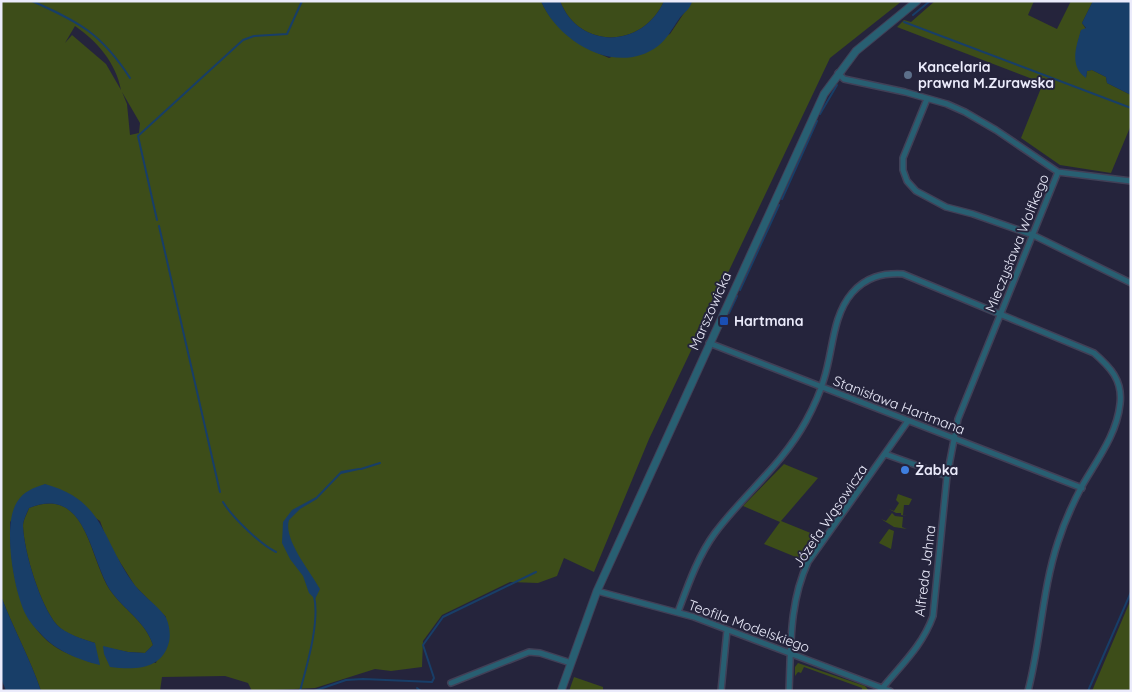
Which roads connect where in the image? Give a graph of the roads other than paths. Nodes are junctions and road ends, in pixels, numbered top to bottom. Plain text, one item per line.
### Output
1 (917, 1) edge
2 (838, 73) junction
3 (927, 99) junction
4 (1058, 172) junction
5 (1131, 181) edge
6 (1033, 235) junction
7 (1131, 283) edge
8 (1000, 315) junction
9 (709, 343) junction
10 (821, 388) junction
11 (908, 422) junction
12 (953, 437) junction
13 (885, 454) junction
14 (947, 476) junction
15 (1082, 488) junction
16 (597, 591) junction
17 (678, 612) junction
18 (728, 630) junction
19 (791, 653) junction
20 (571, 663) junction
21 (451, 683) dead end
22 (881, 689) edge
23 (561, 691) edge
24 (722, 691) edge
25 (789, 691) edge
26 (890, 691) edge
27 (1028, 691) edge

1 - 2 street, Marszowicka
2 - 3 street, Mieczysława Wolfkego
2 - 9 street, Marszowicka
3 - 4 street, Mieczysława Wolfkego
3 - 6 street
4 - 5 street
4 - 6 street, Mieczysława Wolfkego
6 - 7 street
6 - 8 street, Mieczysława Wolfkego
8 - 10 street
8 - 12 street, Mieczysława Wolfkego
8 - 15 street
9 - 10 street, Stanisława Hartmana
9 - 16 street, Marszowicka
10 - 11 street, Stanisława Hartmana
10 - 17 street
11 - 12 street, Stanisława Hartmana
11 - 13 street, Józefa Wąsowicza
12 - 14 street, Alfreda Jahna
12 - 15 street, Stanisława Hartmana
13 - 14 street
13 - 19 street, Józefa Wąsowicza
14 - 22 street, Alfreda Jahna
15 - 27 street
16 - 17 street, Teofila Modelskiego
16 - 20 street, Marszowicka
17 - 18 street, Teofila Modelskiego
18 - 19 street, Teofila Modelskiego
18 - 24 street
19 - 22 street, Teofila Modelskiego
19 - 25 street, Józefa Wąsowicza
20 - 21 street
20 - 23 street, Marszowicka
22 - 26 street, Teofila Modelskiego

